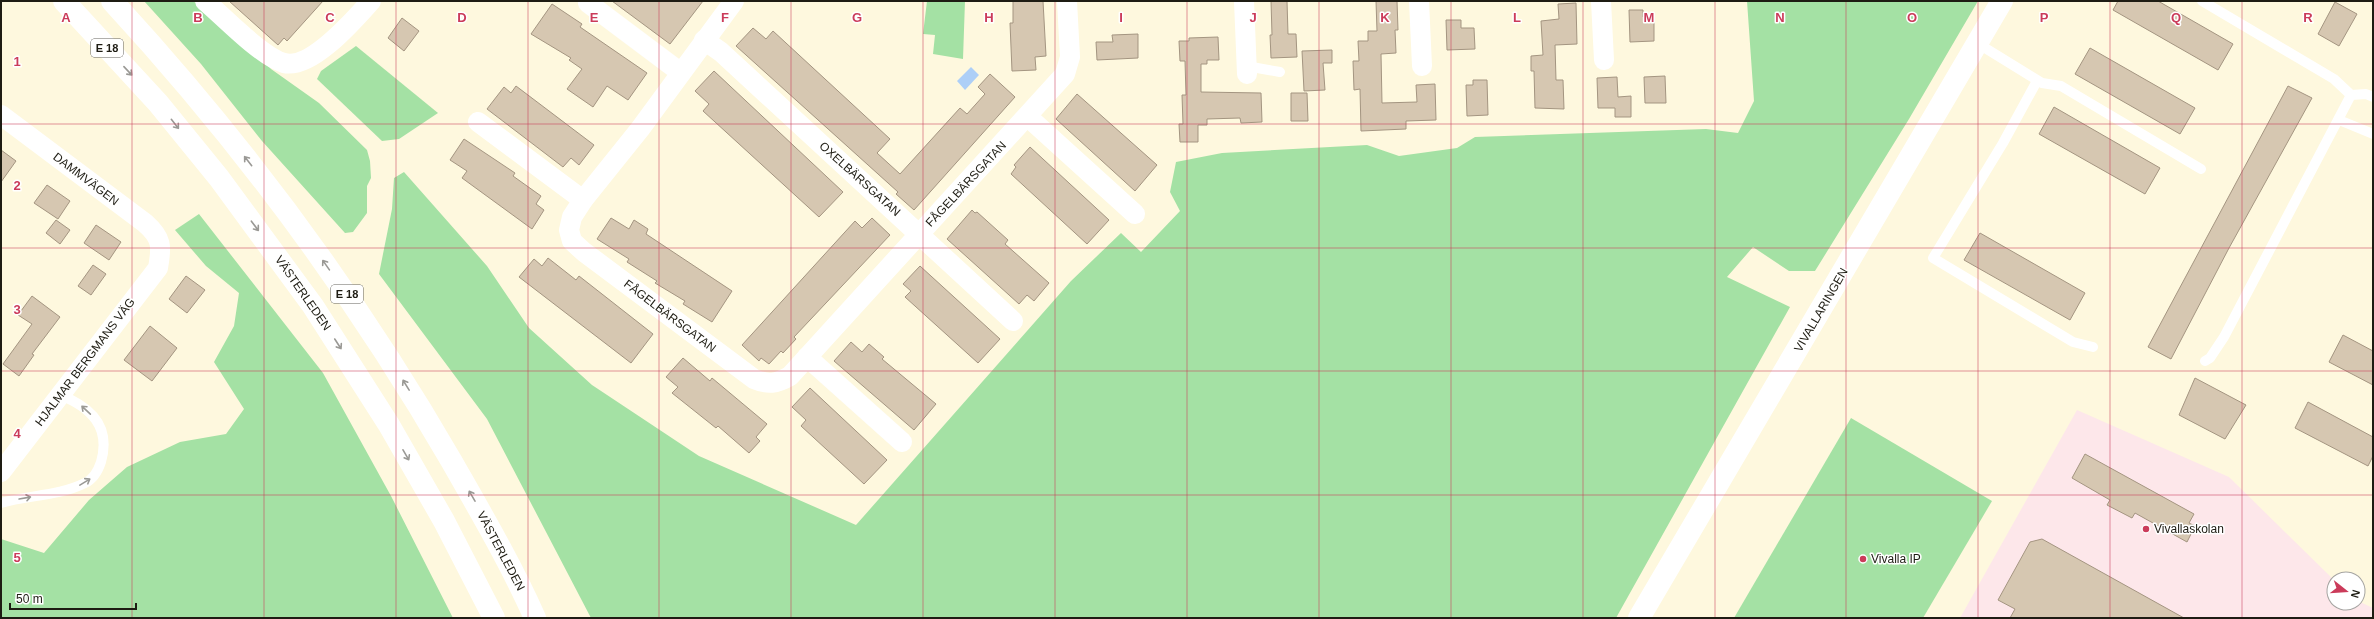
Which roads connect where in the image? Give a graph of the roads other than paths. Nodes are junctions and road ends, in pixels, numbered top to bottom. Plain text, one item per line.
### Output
1 (64, 1) edge
2 (112, 1) edge
3 (205, 1) edge
4 (371, 1) edge
5 (734, 1) edge
6 (1067, 1) edge
7 (1244, 1) edge
8 (1420, 1) edge
9 (1601, 1) edge
10 (2002, 1) edge
11 (2202, 1) edge
12 (588, 3) dead end
13 (704, 40) junction
14 (1977, 43) junction
15 (1604, 60) dead end
16 (1422, 66) dead end
17 (1247, 70) joint
18 (680, 72) junction
19 (1280, 72) dead end
20 (2037, 81) junction
21 (2351, 95) junction
22 (2373, 97) edge
23 (1, 114) edge
24 (1028, 117) junction
25 (2339, 120) junction
26 (478, 122) dead end
27 (2373, 134) edge
28 (2202, 169) dead end
29 (583, 200) junction
30 (1135, 214) dead end
31 (920, 234) junction
32 (161, 249) joint
33 (1013, 321) dead end
34 (2092, 347) dead end
35 (807, 357) junction
36 (2205, 361) dead end
37 (60, 395) junction
38 (902, 442) dead end
39 (1, 472) edge
40 (1, 503) edge
41 (494, 618) edge
42 (535, 618) edge
43 (1639, 618) edge

1 -> 41 main road, VÄSTERLEDEN / E 18
42 -> 2 main road, VÄSTERLEDEN / E 18
3 - 4 street
5 - 13 street, FÅGELBÄRSGATAN
6 - 24 street, FÅGELBÄRSGATAN
7 - 17 street
8 - 16 street
9 - 15 street
10 - 14 main road, VIVALLARINGEN
11 - 21 lane
12 - 18 street
13 - 18 street, FÅGELBÄRSGATAN
13 - 31 street, OXELBÄRSGATAN
14 - 20 lane
14 - 43 main road, VIVALLARINGEN
17 - 19 lane
18 - 29 street, FÅGELBÄRSGATAN
20 - 28 lane
20 - 34 lane
21 - 22 lane
21 - 25 lane
23 - 32 street, DAMMVÄGEN
24 - 30 street
24 - 31 street, FÅGELBÄRSGATAN
25 - 27 lane
25 - 36 lane
26 - 29 street
29 - 35 street, FÅGELBÄRSGATAN
31 - 33 street, OXELBÄRSGATAN
31 - 35 street, FÅGELBÄRSGATAN
32 - 37 street, HJALMAR BERGMANS VÄG
35 - 38 street
37 - 39 street, HJALMAR BERGMANS VÄG
40 -> 37 lane

